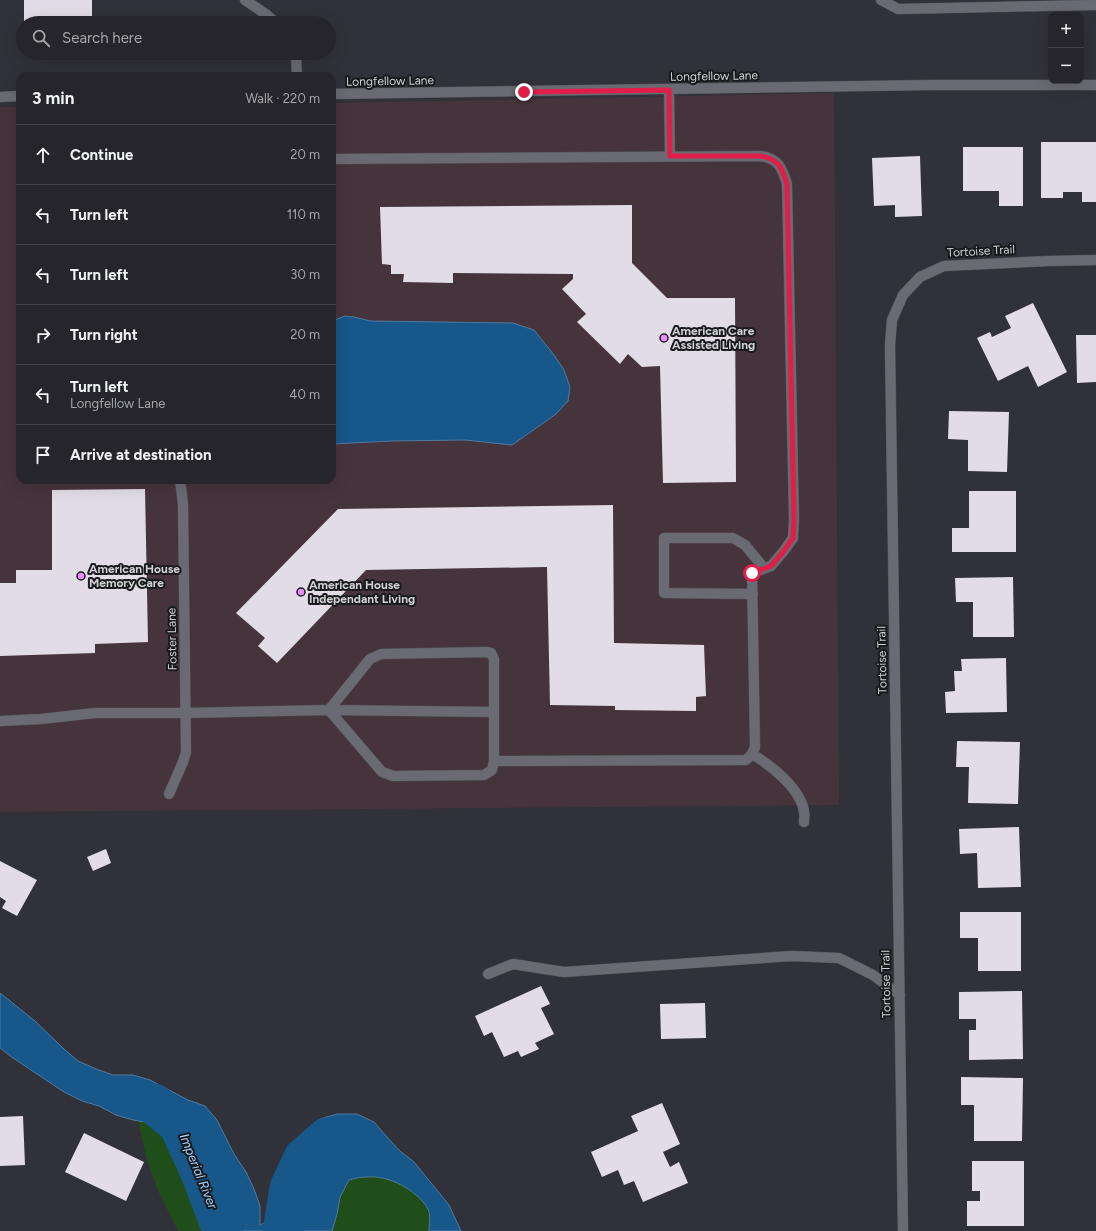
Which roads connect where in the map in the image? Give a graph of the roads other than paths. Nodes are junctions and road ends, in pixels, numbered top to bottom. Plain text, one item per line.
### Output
1 (245, 0) edge
2 (881, 0) edge
3 (1096, 6) edge
4 (268, 16) edge
5 (296, 60) edge
6 (297, 72) edge
7 (1096, 85) edge
8 (669, 90) junction
9 (336, 94) edge
10 (16, 96) edge
11 (0, 97) edge
12 (670, 156) junction
13 (336, 159) edge
14 (1096, 260) edge
15 (180, 484) edge
16 (764, 568) junction
17 (753, 594) junction
18 (329, 710) junction
19 (494, 712) junction
20 (186, 713) junction
21 (0, 722) edge
22 (752, 754) junction
23 (494, 761) junction
24 (168, 794) dead end
25 (804, 822) dead end
26 (488, 974) dead end
27 (900, 995) junction
28 (903, 1231) edge

1 - 4 street
2 - 3 street
5 - 6 street
7 - 8 street, Longfellow Lane
8 - 9 street, Longfellow Lane
8 - 12 street
10 - 11 street
12 - 13 street
12 - 16 street
14 - 27 street, Tortoise Trail
15 - 20 street, Foster Lane
16 - 17 street
16 - 17 street
17 - 22 street
18 - 19 street
18 - 19 street
18 - 20 street
18 - 23 street
19 - 23 street
20 - 21 street
20 - 24 street, Foster Lane
22 - 23 street
22 - 25 street
26 - 27 street
27 - 28 street, Tortoise Trail

